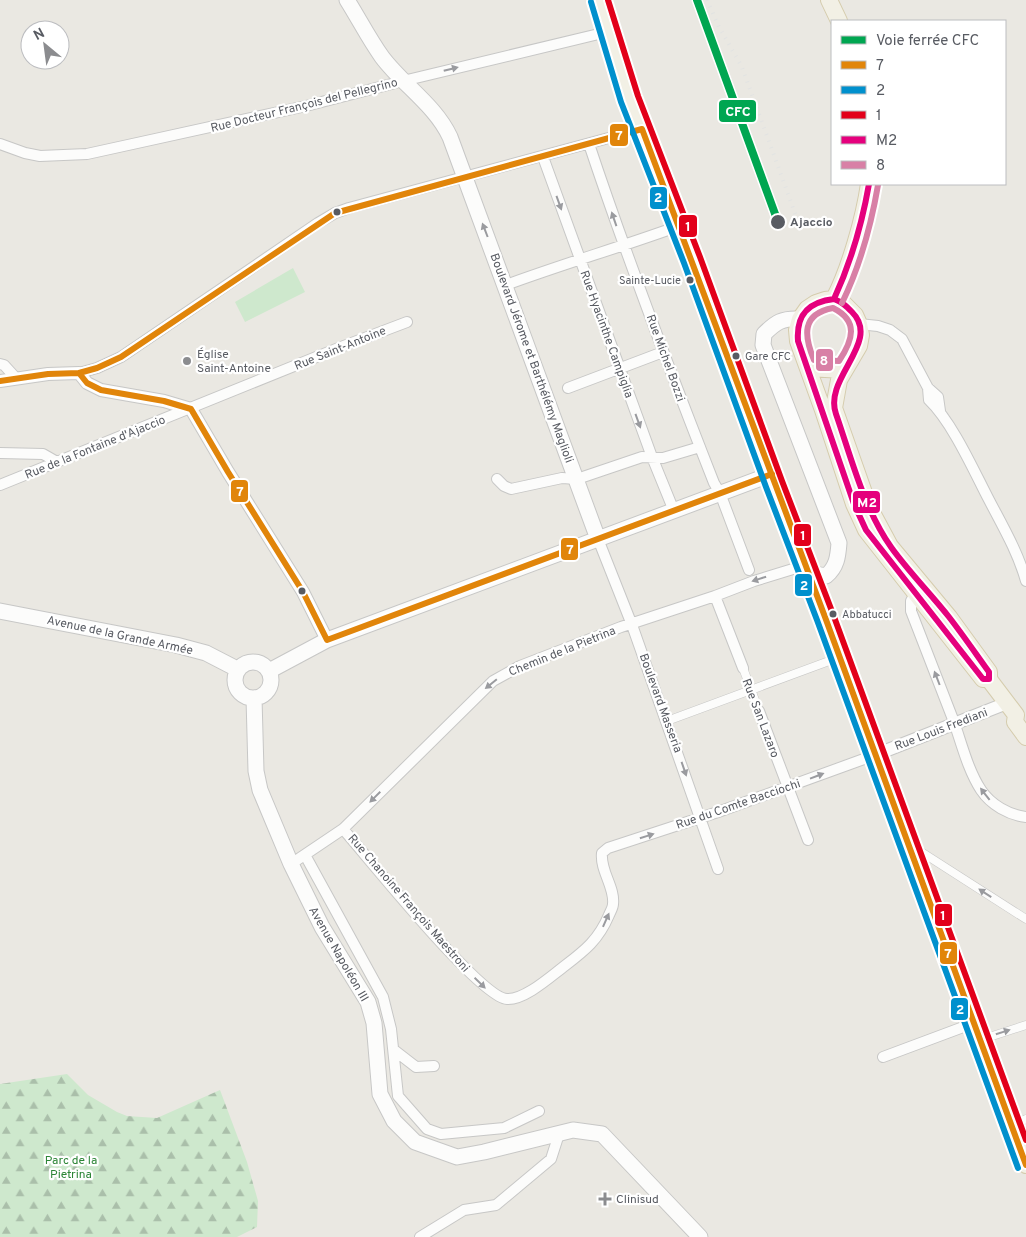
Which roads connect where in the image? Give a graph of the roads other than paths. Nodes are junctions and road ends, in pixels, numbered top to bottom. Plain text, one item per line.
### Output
1 (347, 0) edge
2 (599, 0) edge
3 (829, 0) edge
4 (839, 20) edge
5 (607, 32) junction
6 (403, 80) junction
7 (642, 129) junction
8 (0, 144) edge
9 (589, 144) junction
10 (543, 157) junction
11 (465, 177) junction
12 (869, 185) edge
13 (679, 226) junction
14 (623, 246) junction
15 (579, 258) junction
16 (506, 285) junction
17 (834, 299) junction
18 (800, 319) junction
19 (407, 322) dead end
20 (860, 324) junction
21 (663, 352) junction
22 (0, 364) edge
23 (619, 368) junction
24 (808, 368) junction
25 (843, 370) junction
26 (79, 372) junction
27 (15, 378) junction
28 (0, 381) edge
29 (568, 388) dead end
30 (191, 409) junction
31 (700, 447) junction
32 (0, 453) edge
33 (652, 457) junction
34 (57, 462) junction
35 (772, 474) junction
36 (497, 479) dead end
37 (577, 479) junction
38 (0, 485) edge
39 (720, 493) junction
40 (674, 511) junction
41 (598, 539) junction
42 (807, 569) junction
43 (749, 570) dead end
44 (1026, 581) edge
45 (915, 594) junction
46 (715, 596) junction
47 (0, 611) edge
48 (632, 625) junction
49 (327, 640) junction
50 (840, 657) junction
51 (743, 668) joint
52 (237, 669) junction
53 (269, 672) junction
54 (989, 680) junction
55 (751, 689) junction
56 (254, 698) junction
57 (759, 711) joint
58 (1016, 712) edge
59 (667, 721) junction
60 (955, 723) junction
61 (1026, 737) edge
62 (875, 754) junction
63 (788, 787) junction
64 (1026, 817) edge
65 (701, 818) junction
66 (343, 829) junction
67 (808, 840) dead end
68 (908, 844) junction
69 (602, 853) joint
70 (305, 856) junction
71 (310, 866) junction
72 (294, 869) junction
73 (718, 869) dead end
74 (1026, 919) edge
75 (974, 1022) junction
76 (1026, 1025) edge
77 (980, 1040) junction
78 (394, 1050) junction
79 (883, 1057) dead end
80 (434, 1066) dead end
81 (539, 1111) dead end
82 (1019, 1122) edge
83 (559, 1134) junction
84 (1026, 1165) edge
85 (420, 1237) edge
86 (700, 1237) edge

1 - 6 main road, Boulevard Jérome et Barthélémy Maglioli
2 - 5 main road
3 - 4 main road
6 -> 5 street, Rue Docteur François del Pellegrino
5 - 7 main road
6 - 8 street, Rue Docteur François del Pellegrino
6 - 11 main road, Boulevard Jérome et Barthélémy Maglioli
7 - 9 street
7 - 13 main road
9 - 10 street
14 -> 9 street, Rue Michel Bozzi
10 - 11 street
10 -> 15 street, Rue Hyacinthe Campiglia
16 -> 11 main road, Boulevard Jérome et Barthélémy Maglioli
11 - 26 street
12 - 17 main road
13 - 14 street
13 - 35 main road
14 - 15 street
14 - 21 street, Rue Michel Bozzi
15 - 16 street
15 - 23 street, Rue Hyacinthe Campiglia
16 - 37 main road, Boulevard Jérome et Barthélémy Maglioli
17 - 18 main road
17 - 20 main road
18 - 24 main road
18 - 42 main road
19 - 30 street, Rue Saint-Antoine
20 - 25 main road
20 - 44 street
21 - 23 street
21 - 31 street, Rue Michel Bozzi
22 - 27 street
23 - 29 street
23 -> 33 street, Rue Hyacinthe Campiglia
24 - 25 main road
24 - 45 main road
25 - 54 main road
26 - 27 street
26 - 30 street
27 - 28 street
30 - 34 street, Rue de la Fontaine d'Ajaccio
30 - 49 street
31 - 33 street
31 - 39 street, Rue Michel Bozzi
32 - 34 street
33 - 37 street
33 - 40 street, Rue Hyacinthe Campiglia
34 - 38 street, Rue de la Fontaine d'Ajaccio
35 - 39 main road
35 - 42 main road
36 - 37 street
37 - 41 main road, Boulevard Jérome et Barthélémy Maglioli
39 - 40 main road
39 - 43 street, Rue Michel Bozzi
40 - 41 main road
41 - 48 street, Boulevard Masseria
41 - 49 main road
42 -> 46 street, Chemin de la Pietrina
42 - 50 main road
45 - 54 main road
60 -> 45 street
46 - 48 street, Chemin de la Pietrina
46 - 51 street, Rue San Lazaro
47 - 52 main road, Avenue de la Grande Armée
48 - 59 street, Boulevard Masseria
48 -> 66 street, Chemin de la Pietrina
49 - 53 main road
50 - 55 street
50 - 62 main road
51 - 55 street, Rue San Lazaro
52 - 53 main road
52 - 56 main road
53 - 56 main road
54 - 58 main road
55 - 57 street, Rue San Lazaro
55 - 59 street
56 - 72 main road, Avenue Napoléon III
57 - 63 street, Rue San Lazaro
58 - 60 street, Rue Louis Frediani
58 - 61 main road
59 -> 65 street, Boulevard Masseria
60 - 62 street, Rue Louis Frediani
64 -> 60 street
63 -> 62 street, Rue du Comte Bacciochi
62 - 68 main road
63 - 65 street, Rue du Comte Bacciochi
63 - 67 street, Rue San Lazaro
69 -> 65 street, Rue du Comte Bacciochi
65 - 73 street, Boulevard Masseria
66 -> 69 street, Rue Chanoine François Maestroni
66 - 70 street, Chemin de la Pietrina
74 -> 68 street
68 - 75 main road
70 - 71 street
70 - 72 street, Chemin de la Pietrina
71 - 72 street
71 - 78 street
72 - 83 main road, Avenue Napoléon III
75 - 77 main road
75 - 79 street
77 -> 76 street
77 - 82 main road
78 - 80 street
78 - 81 street
82 - 84 main road
83 - 85 street
83 - 86 main road, Avenue Napoléon III

